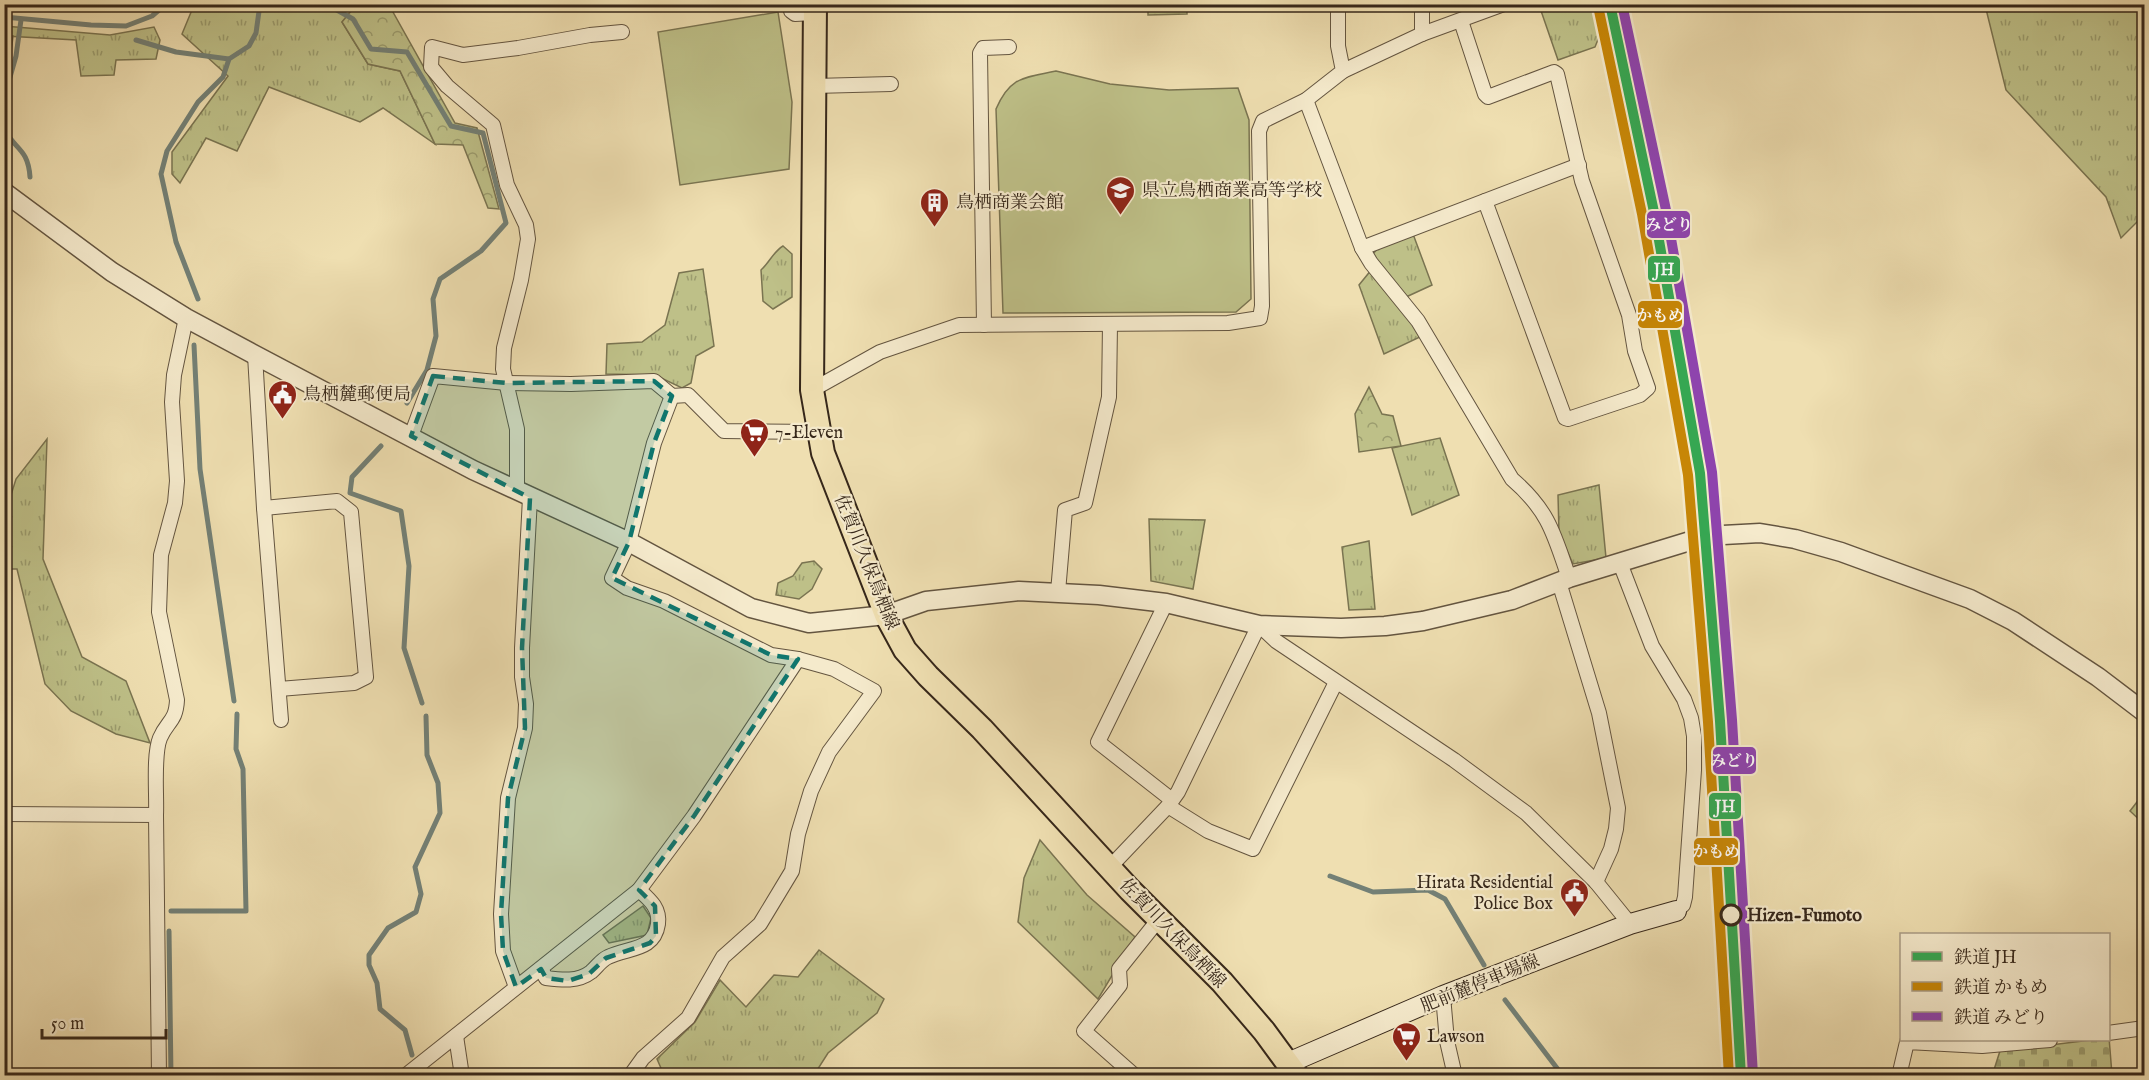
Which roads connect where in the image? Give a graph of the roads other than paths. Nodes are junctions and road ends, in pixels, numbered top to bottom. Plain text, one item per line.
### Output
1 (790, 4) edge
2 (1338, 4) edge
3 (1422, 4) edge
4 (1504, 4) edge
5 (814, 9) edge
6 (1461, 21) junction
7 (622, 32) dead end
8 (1422, 34) junction
9 (1009, 46) dead end
10 (1343, 71) junction
11 (891, 84) dead end
12 (814, 86) junction
13 (1306, 100) junction
14 (1579, 165) junction
15 (4, 192) edge
16 (1485, 201) junction
17 (1362, 248) junction
18 (186, 318) junction
19 (1110, 324) junction
20 (984, 325) junction
21 (255, 354) junction
22 (507, 383) junction
23 (812, 390) junction
24 (672, 396) junction
25 (819, 432) junction
26 (411, 436) junction
27 (524, 495) junction
28 (264, 508) junction
29 (628, 542) junction
30 (1620, 562) junction
31 (1564, 580) junction
32 (1058, 592) junction
33 (1166, 603) junction
34 (886, 615) junction
35 (1259, 625) junction
36 (798, 659) junction
37 (1336, 682) junction
38 (279, 689) junction
39 (2145, 712) edge
40 (281, 720) dead end
41 (1170, 803) junction
42 (4, 814) edge
43 (156, 815) junction
44 (1110, 867) junction
45 (1596, 882) junction
46 (639, 890) junction
47 (1676, 911) joint
48 (1159, 918) junction
49 (1630, 924) junction
50 (541, 969) junction
51 (516, 987) junction
52 (1443, 996) junction
53 (2145, 1028) edge
54 (2110, 1033) edge
55 (456, 1036) junction
56 (2039, 1041) edge
57 (1295, 1072) edge
58 (159, 1076) edge
59 (405, 1076) edge
60 (462, 1076) edge
61 (630, 1076) edge
62 (1135, 1076) edge
63 (1455, 1076) edge
64 (1899, 1076) edge

1 - 5 street
2 - 10 street
3 - 8 street
4 - 6 street
5 - 12 main road, 佐賀川久保鳥栖線
6 - 8 street
6 - 14 street
7 - 22 street
8 - 10 street
9 - 20 street
10 - 13 street
11 - 12 street
12 - 23 main road, 佐賀川久保鳥栖線
13 - 17 street
13 - 19 street
14 - 16 street
14 - 16 street
15 - 18 street
16 - 17 street
17 - 31 street
18 - 21 street
18 - 43 street
19 - 20 street
19 - 32 street
20 - 23 street
21 - 26 street
21 - 28 street
22 - 24 street
22 - 26 street
22 - 27 street
23 - 25 main road, 佐賀川久保鳥栖線
24 - 25 street
24 - 29 street
25 - 34 main road, 佐賀川久保鳥栖線
26 - 27 street
27 - 29 street
27 - 51 street
28 - 38 street
28 - 38 street
29 - 34 street
29 - 36 street
30 - 31 street
30 - 39 street
30 - 47 street
31 - 35 street
31 - 45 street
32 - 33 street
32 - 34 street
33 - 35 street
33 - 41 street
34 - 44 main road, 佐賀川久保鳥栖線
35 - 37 street
35 - 41 street
36 - 46 street
36 - 61 street
37 - 41 street
37 - 45 street
38 - 40 street
41 - 44 street
42 - 43 street
43 - 58 street
44 - 48 main road, 佐賀川久保鳥栖線
45 - 49 street
46 - 50 street
46 - 50 street
47 - 49 main road, 肥前麓停車場線
48 - 57 main road, 佐賀川久保鳥栖線
48 - 62 street
49 - 52 main road, 肥前麓停車場線
50 - 51 street
51 - 55 street
52 - 57 main road, 肥前麓停車場線
52 - 63 street
53 - 54 street
55 - 59 street
55 - 60 street
56 - 64 street

